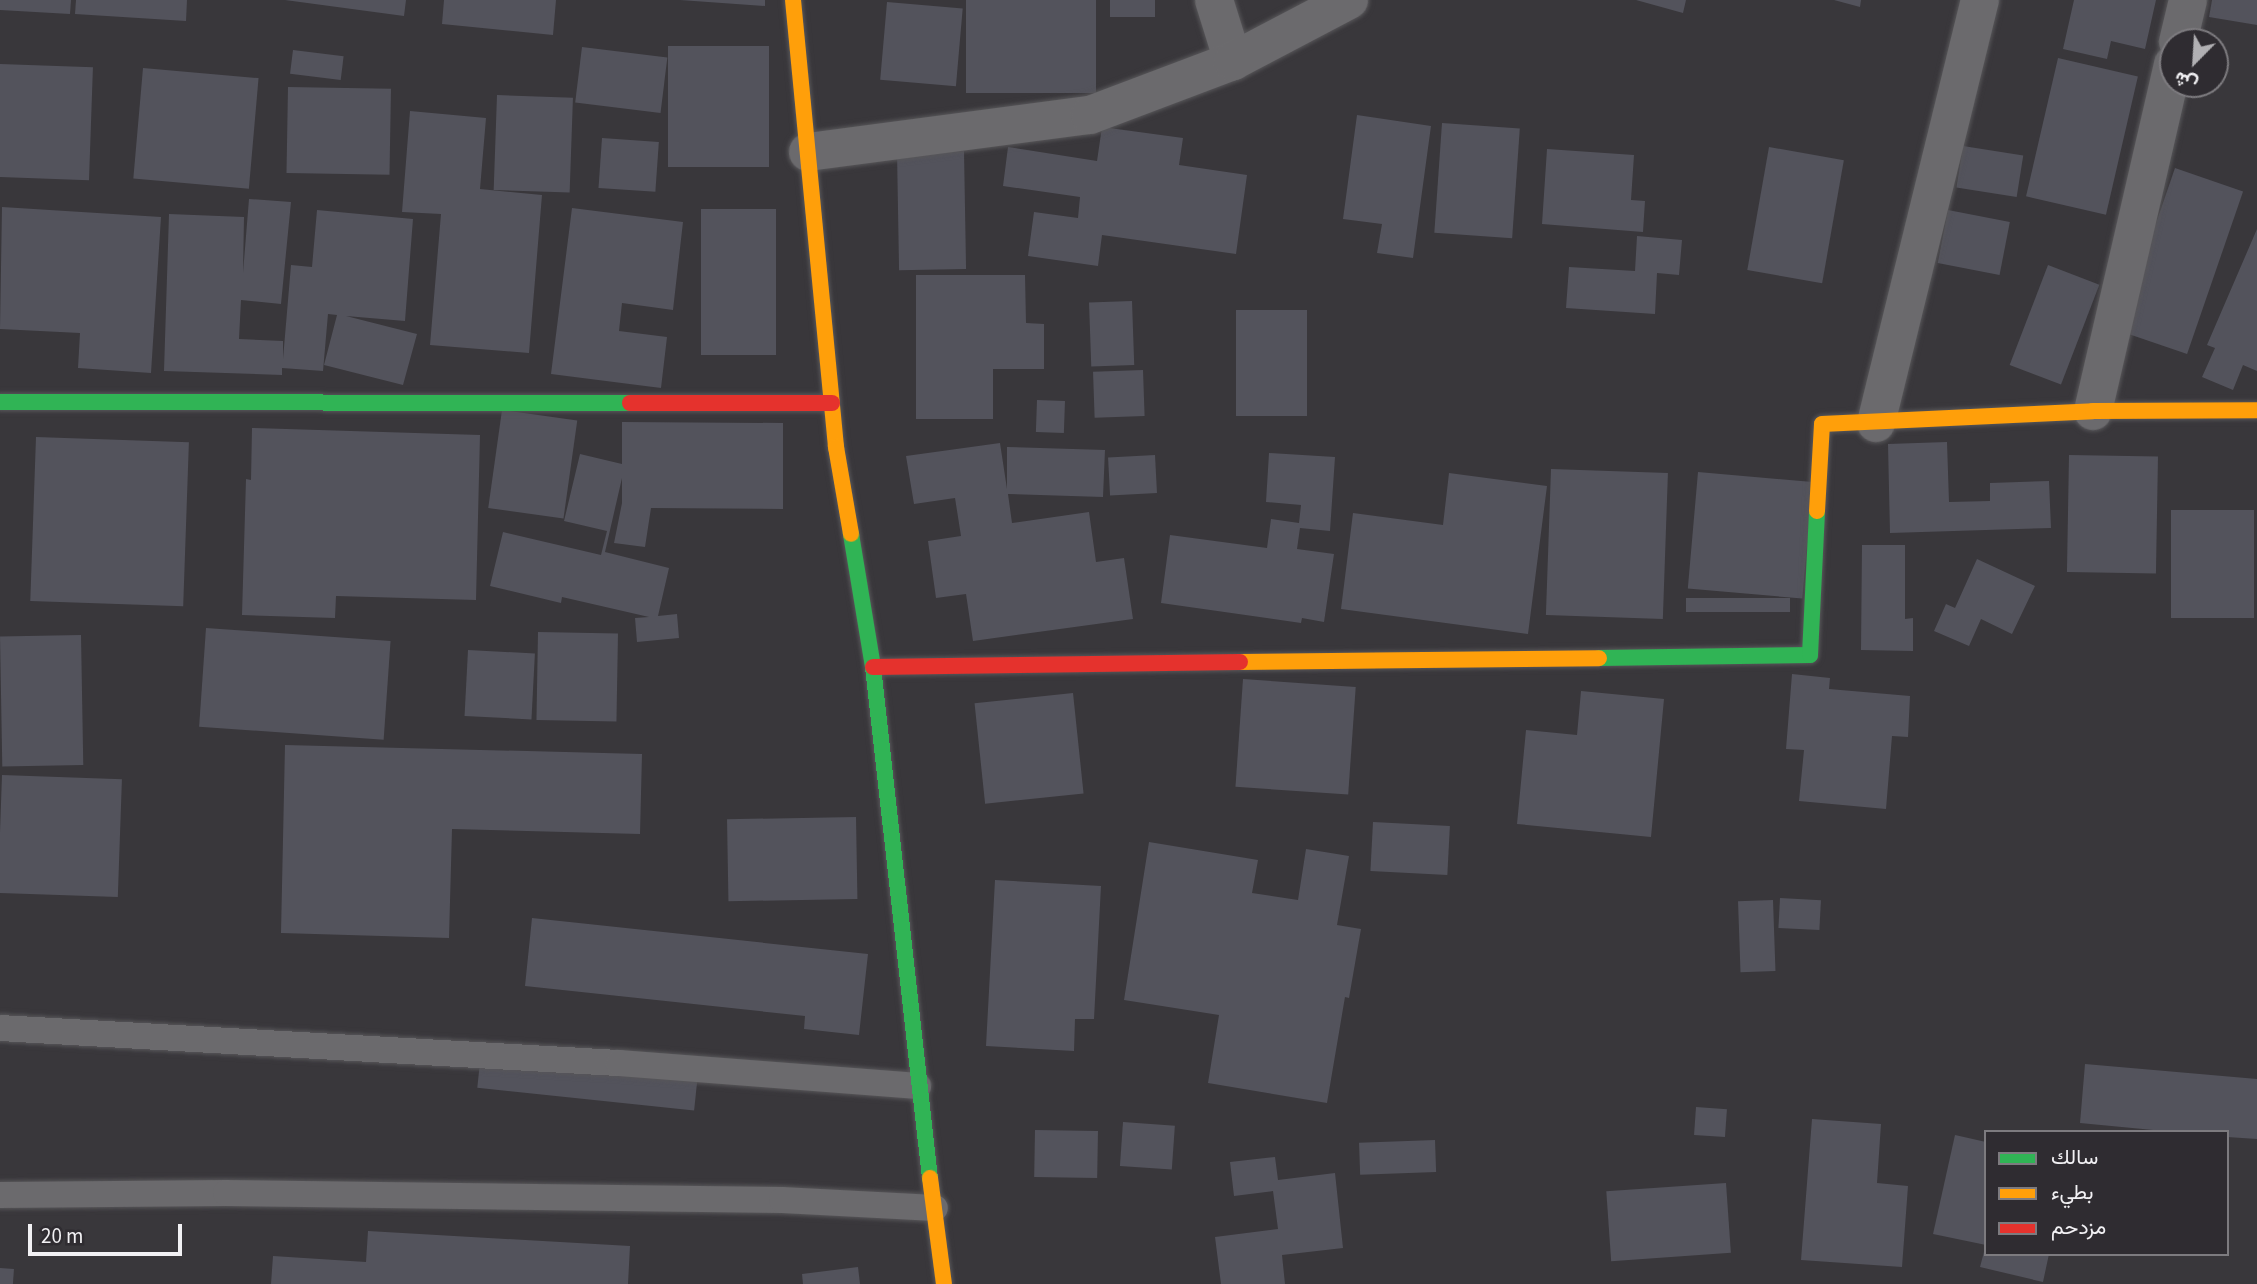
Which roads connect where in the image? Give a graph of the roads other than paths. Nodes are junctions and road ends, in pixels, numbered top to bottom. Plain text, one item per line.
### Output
1 (793, 0) edge
2 (1214, 0) edge
3 (1349, 0) edge
4 (1980, 0) edge
5 (2188, 0) edge
6 (2181, 28) edge
7 (1233, 61) junction
8 (2165, 98) edge
9 (808, 152) junction
10 (0, 402) edge
11 (832, 403) junction
12 (2257, 410) edge
13 (2093, 411) junction
14 (1876, 423) junction
15 (873, 667) junction
16 (0, 1028) edge
17 (918, 1086) junction
18 (0, 1195) edge
19 (935, 1208) junction
20 (944, 1284) edge

1 - 9 street
2 - 7 street
3 - 7 street
4 - 14 street
5 - 6 street
7 - 9 street
8 - 13 street
9 - 11 street
10 - 11 street
11 - 15 street
12 - 13 street
13 - 14 street
14 - 15 street
15 - 17 street
16 - 17 lane
17 - 19 street
18 - 19 lane
19 - 20 street

